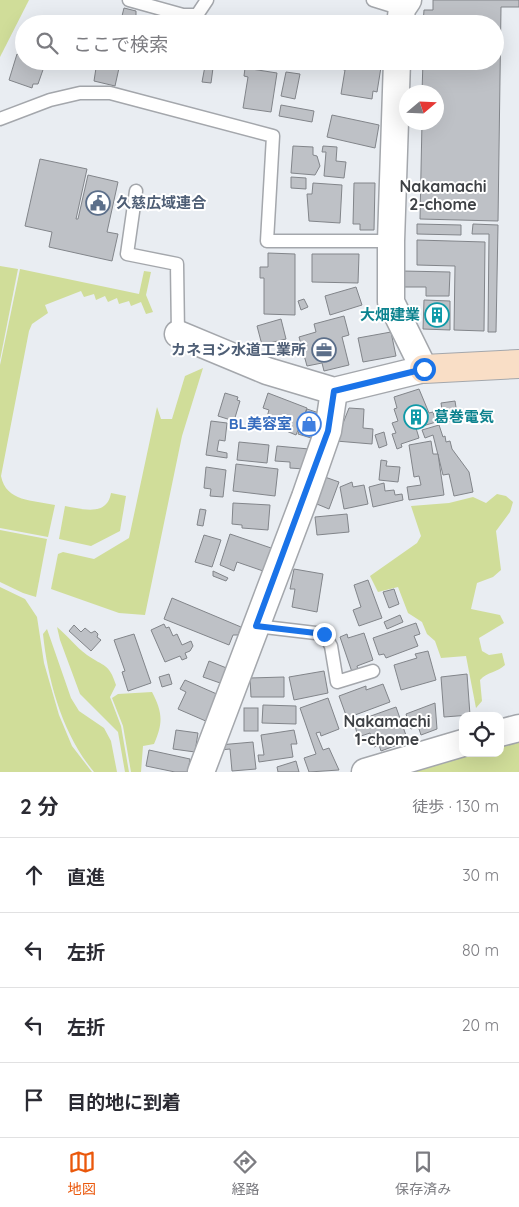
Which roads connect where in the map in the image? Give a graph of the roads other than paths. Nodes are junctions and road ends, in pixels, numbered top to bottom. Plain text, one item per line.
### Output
1 (129, 0) edge
2 (206, 0) edge
3 (374, 0) edge
4 (403, 11) edge
5 (397, 70) edge
6 (0, 119) edge
7 (136, 191) dead end
8 (391, 241) junction
9 (178, 334) joint
10 (519, 364) edge
11 (424, 369) junction
12 (334, 391) junction
13 (256, 626) junction
14 (373, 671) dead end
15 (519, 728) edge
16 (504, 732) edge
17 (459, 744) edge
18 (201, 772) edge
19 (365, 772) edge

1 - 2 lane
3 - 4 lane
5 - 8 street
6 - 8 lane
7 - 9 lane
8 - 11 street
9 - 12 street
10 - 11 street
11 - 12 street
12 - 13 street
13 - 14 lane
13 - 18 street
15 - 16 street
17 - 19 street

